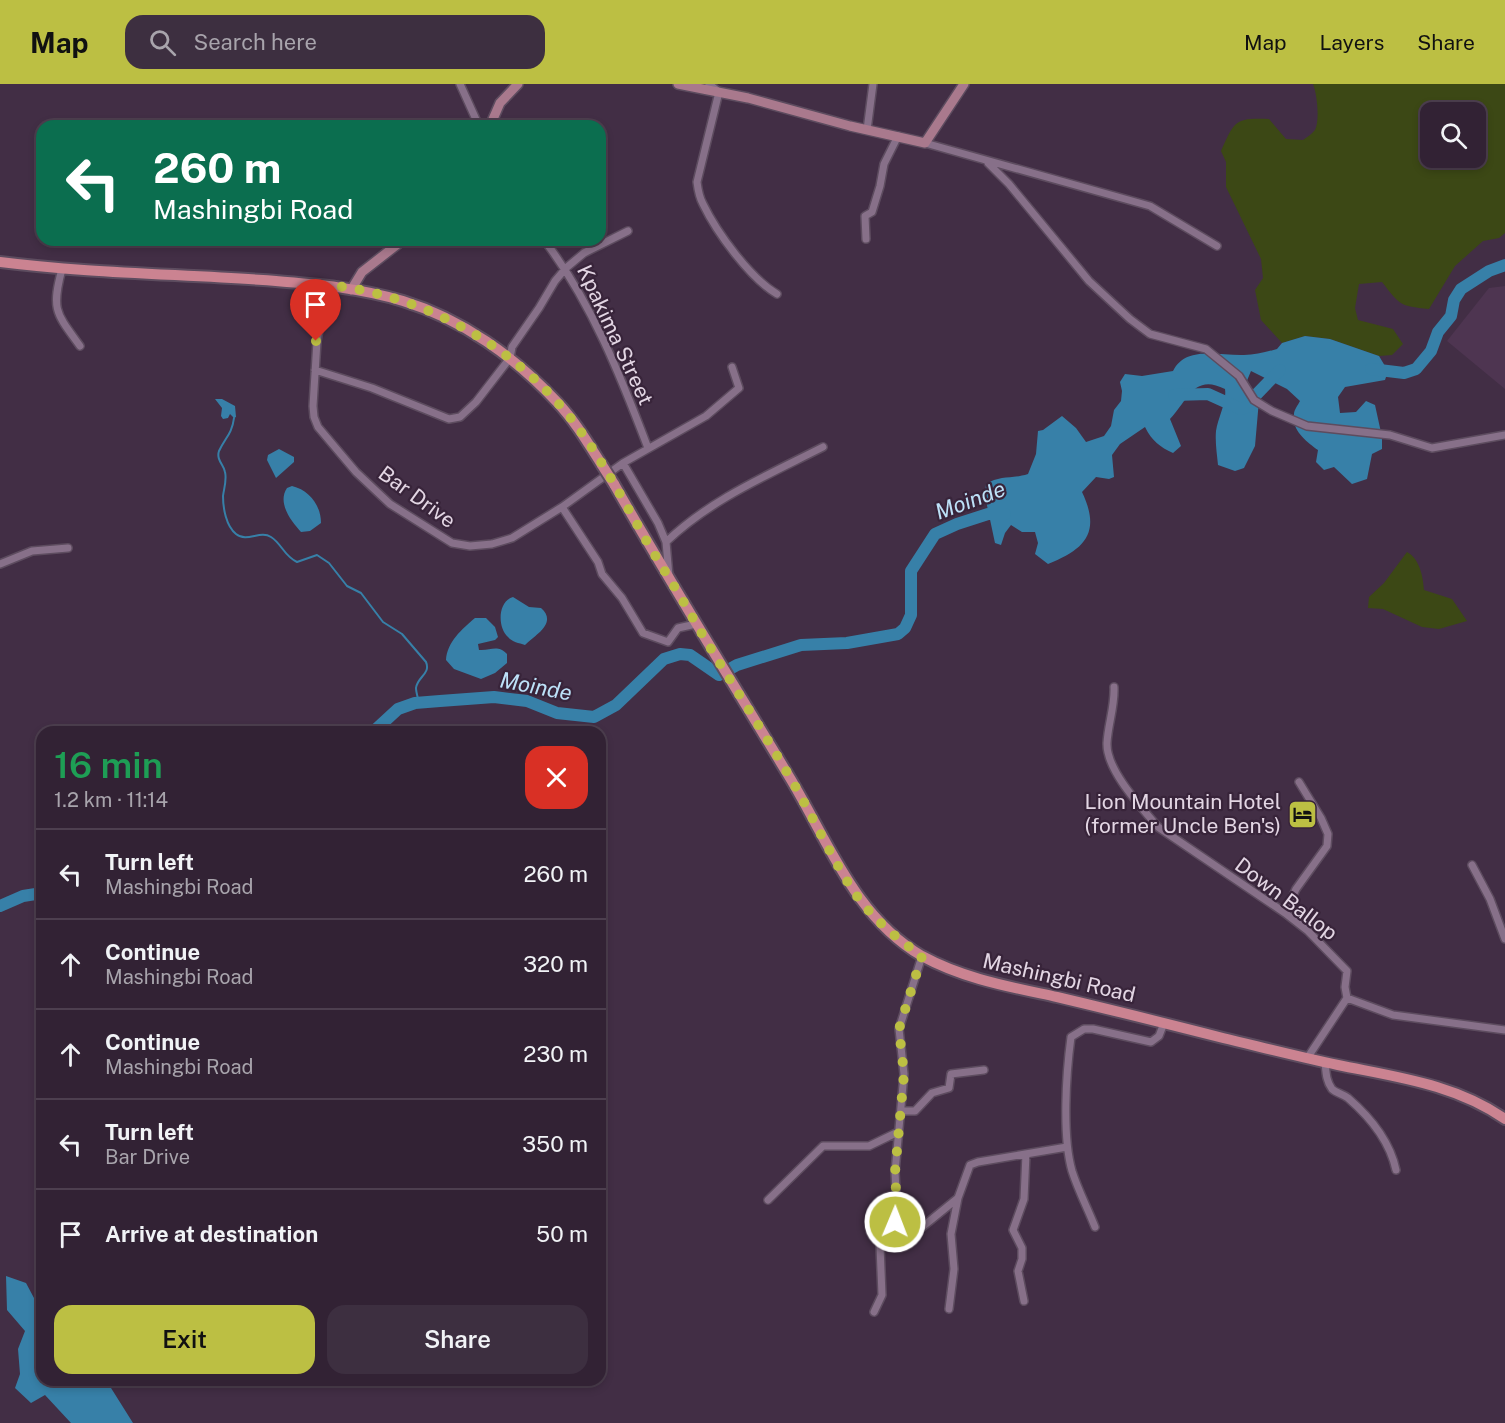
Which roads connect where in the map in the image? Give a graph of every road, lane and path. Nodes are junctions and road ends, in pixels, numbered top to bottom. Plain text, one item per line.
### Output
1 (460, 84) edge
2 (518, 84) edge
3 (678, 84) edge
4 (709, 84) edge
5 (873, 84) edge
6 (964, 84) edge
7 (719, 92) junction
8 (476, 120) edge
9 (493, 120) edge
10 (867, 130) junction
11 (898, 136) junction
12 (925, 143) junction
13 (988, 162) junction
14 (628, 231) dead end
15 (866, 239) dead end
16 (606, 242) edge
17 (395, 246) edge
18 (549, 246) edge
19 (598, 246) edge
20 (1217, 246) dead end
21 (0, 262) edge
22 (566, 268) junction
23 (62, 269) junction
24 (327, 285) junction
25 (351, 290) junction
26 (777, 294) dead end
27 (80, 346) dead end
28 (510, 358) junction
29 (732, 367) dead end
30 (315, 370) junction
31 (1505, 435) edge
32 (823, 447) dead end
33 (648, 448) junction
34 (623, 463) junction
35 (562, 507) junction
36 (666, 542) junction
37 (68, 548) dead end
38 (0, 564) edge
39 (669, 576) junction
40 (696, 624) junction
41 (1114, 687) dead end
42 (1299, 782) dead end
43 (1472, 865) dead end
44 (1285, 913) junction
45 (1505, 939) edge
46 (922, 956) junction
47 (1347, 998) junction
48 (1164, 1023) junction
49 (1505, 1030) edge
50 (1308, 1057) junction
51 (1325, 1062) junction
52 (984, 1070) dead end
53 (901, 1111) junction
54 (1505, 1119) edge
55 (898, 1132) junction
56 (1067, 1147) junction
57 (1026, 1154) junction
58 (1396, 1170) dead end
59 (958, 1198) junction
60 (768, 1200) dead end
61 (894, 1227) junction
62 (1095, 1227) dead end
63 (1024, 1301) dead end
64 (949, 1310) dead end
65 (874, 1312) dead end

1 - 8 street
2 - 9 main road
3 - 7 main road
4 - 7 street
5 - 10 street
6 - 12 main road
7 - 10 main road
7 - 26 street
10 - 11 main road
11 - 12 main road
11 - 15 street
12 - 13 street
13 - 20 street
13 - 31 street
14 - 16 street
17 - 25 main road
18 - 22 street, Kpakima Street
19 - 22 street
21 - 23 main road
22 - 28 street
22 - 33 street, Kpakima Street
23 - 24 main road
23 - 27 street
24 - 25 main road
24 - 30 street, Bar Drive
25 - 28 main road
28 - 30 street
28 - 39 main road, bridge
29 - 33 street, Bar Drive
30 - 35 street, Bar Drive
32 - 36 street
33 - 34 street, Bar Drive
34 - 35 street, Bar Drive
34 - 36 street
35 - 40 street
36 - 39 street
37 - 38 street
39 - 40 main road
40 - 46 main road, Mashingbi Road
41 - 44 street, Down Ballop
42 - 44 street
43 - 45 street
44 - 47 street, Down Ballop
46 - 48 main road, Mashingbi Road
46 - 53 street
47 - 49 street
47 - 50 street
48 - 50 main road, Mashingbi Road
48 - 56 street
50 - 51 main road, Mashingbi Road
51 - 54 main road, Mashingbi Road
51 - 58 street
52 - 53 street
53 - 55 street
55 - 60 street
55 - 61 street
56 - 57 street
56 - 62 street
57 - 59 street
57 - 63 street
59 - 61 street
59 - 64 street
61 - 65 street

